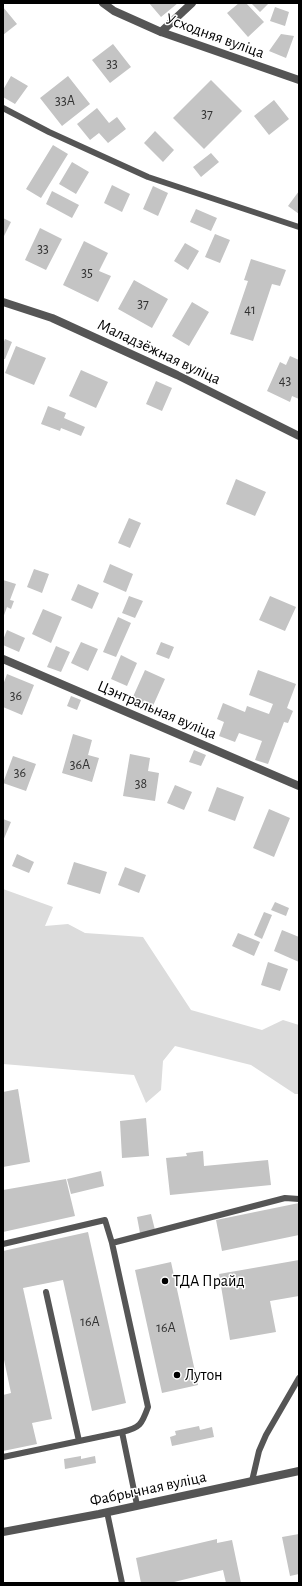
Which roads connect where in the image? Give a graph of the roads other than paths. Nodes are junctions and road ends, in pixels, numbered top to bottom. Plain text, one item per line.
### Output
1 (103, 3) edge
2 (192, 3) edge
3 (161, 32) junction
4 (299, 80) edge
5 (3, 108) edge
6 (299, 227) edge
7 (3, 302) edge
8 (299, 436) edge
9 (3, 659) edge
10 (299, 786) edge
11 (299, 1198) edge
12 (112, 1243) junction
13 (3, 1244) edge
14 (46, 1292) dead end
15 (299, 1378) edge
16 (122, 1432) junction
17 (79, 1441) junction
18 (3, 1457) edge
19 (299, 1471) edge
20 (252, 1481) junction
21 (136, 1505) junction
22 (107, 1512) junction
23 (3, 1532) edge
24 (122, 1583) edge

1 - 3 street, Усходняя вуліца
2 - 3 street
3 - 4 street, Усходняя вуліца
5 - 6 lane
7 - 8 street, Маладзёжная вуліца
9 - 10 street, Цэнтральная вуліца
11 - 12 lane
12 - 13 lane
12 - 16 lane
14 - 17 lane
15 - 20 lane
16 - 17 lane
16 - 21 lane
17 - 18 lane
19 - 20 street, Фабрычная вуліца
20 - 21 street, Фабрычная вуліца
21 - 22 street, Фабрычная вуліца
22 - 23 street, Фабрычная вуліца
22 - 24 lane

